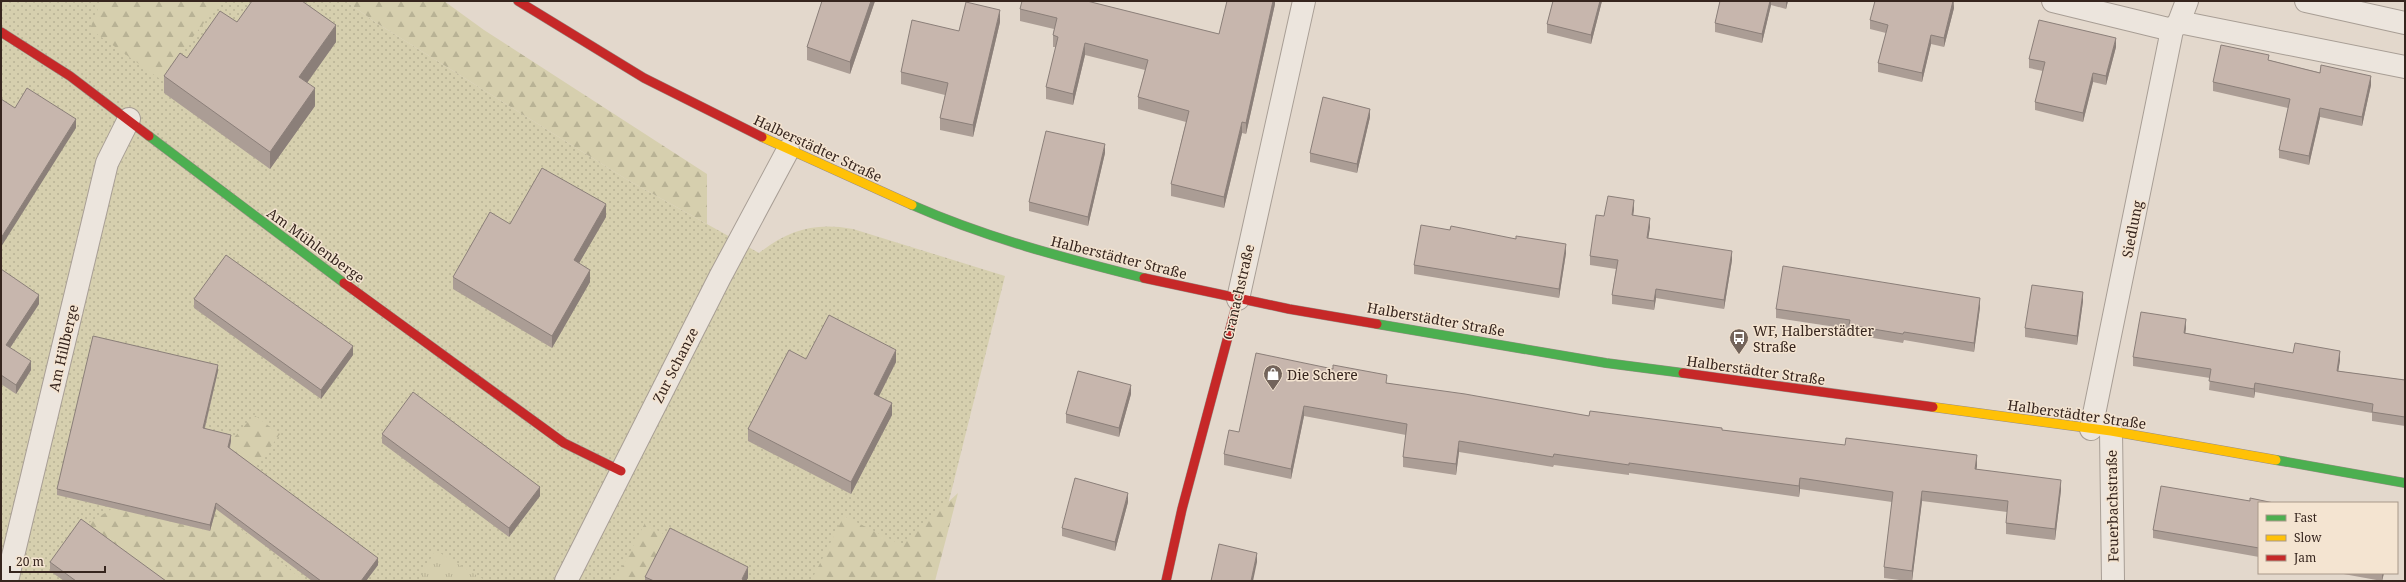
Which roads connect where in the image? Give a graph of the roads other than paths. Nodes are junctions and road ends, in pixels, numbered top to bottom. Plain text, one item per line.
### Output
1 (518, 1) edge
2 (1304, 1) edge
3 (2054, 1) edge
4 (2187, 1) edge
5 (2306, 1) edge
6 (2405, 22) edge
7 (2176, 26) junction
8 (1, 32) edge
9 (2405, 67) edge
10 (129, 119) junction
11 (788, 150) junction
12 (1238, 299) junction
13 (2101, 430) junction
14 (621, 471) junction
15 (2405, 483) edge
16 (7, 581) edge
17 (566, 581) edge
18 (1166, 581) edge
19 (2113, 581) edge

1 - 11 main road, Halberstädter Straße
2 - 12 street, Cranachstraße
3 - 7 street
4 - 7 street, Siedlung
5 - 6 street
7 - 9 street
7 - 13 street, Siedlung
8 - 10 main road, Am Mühlenberge
10 - 14 main road, Am Mühlenberge
10 - 16 street, Am Hillberge
11 - 12 main road, Halberstädter Straße
11 - 14 street, Zur Schanze
12 - 13 main road, Halberstädter Straße
12 - 18 main road, Cranachstraße
13 - 15 main road, Halberstädter Straße
13 - 19 street, Feuerbachstraße
14 - 17 street, Zur Schanze

